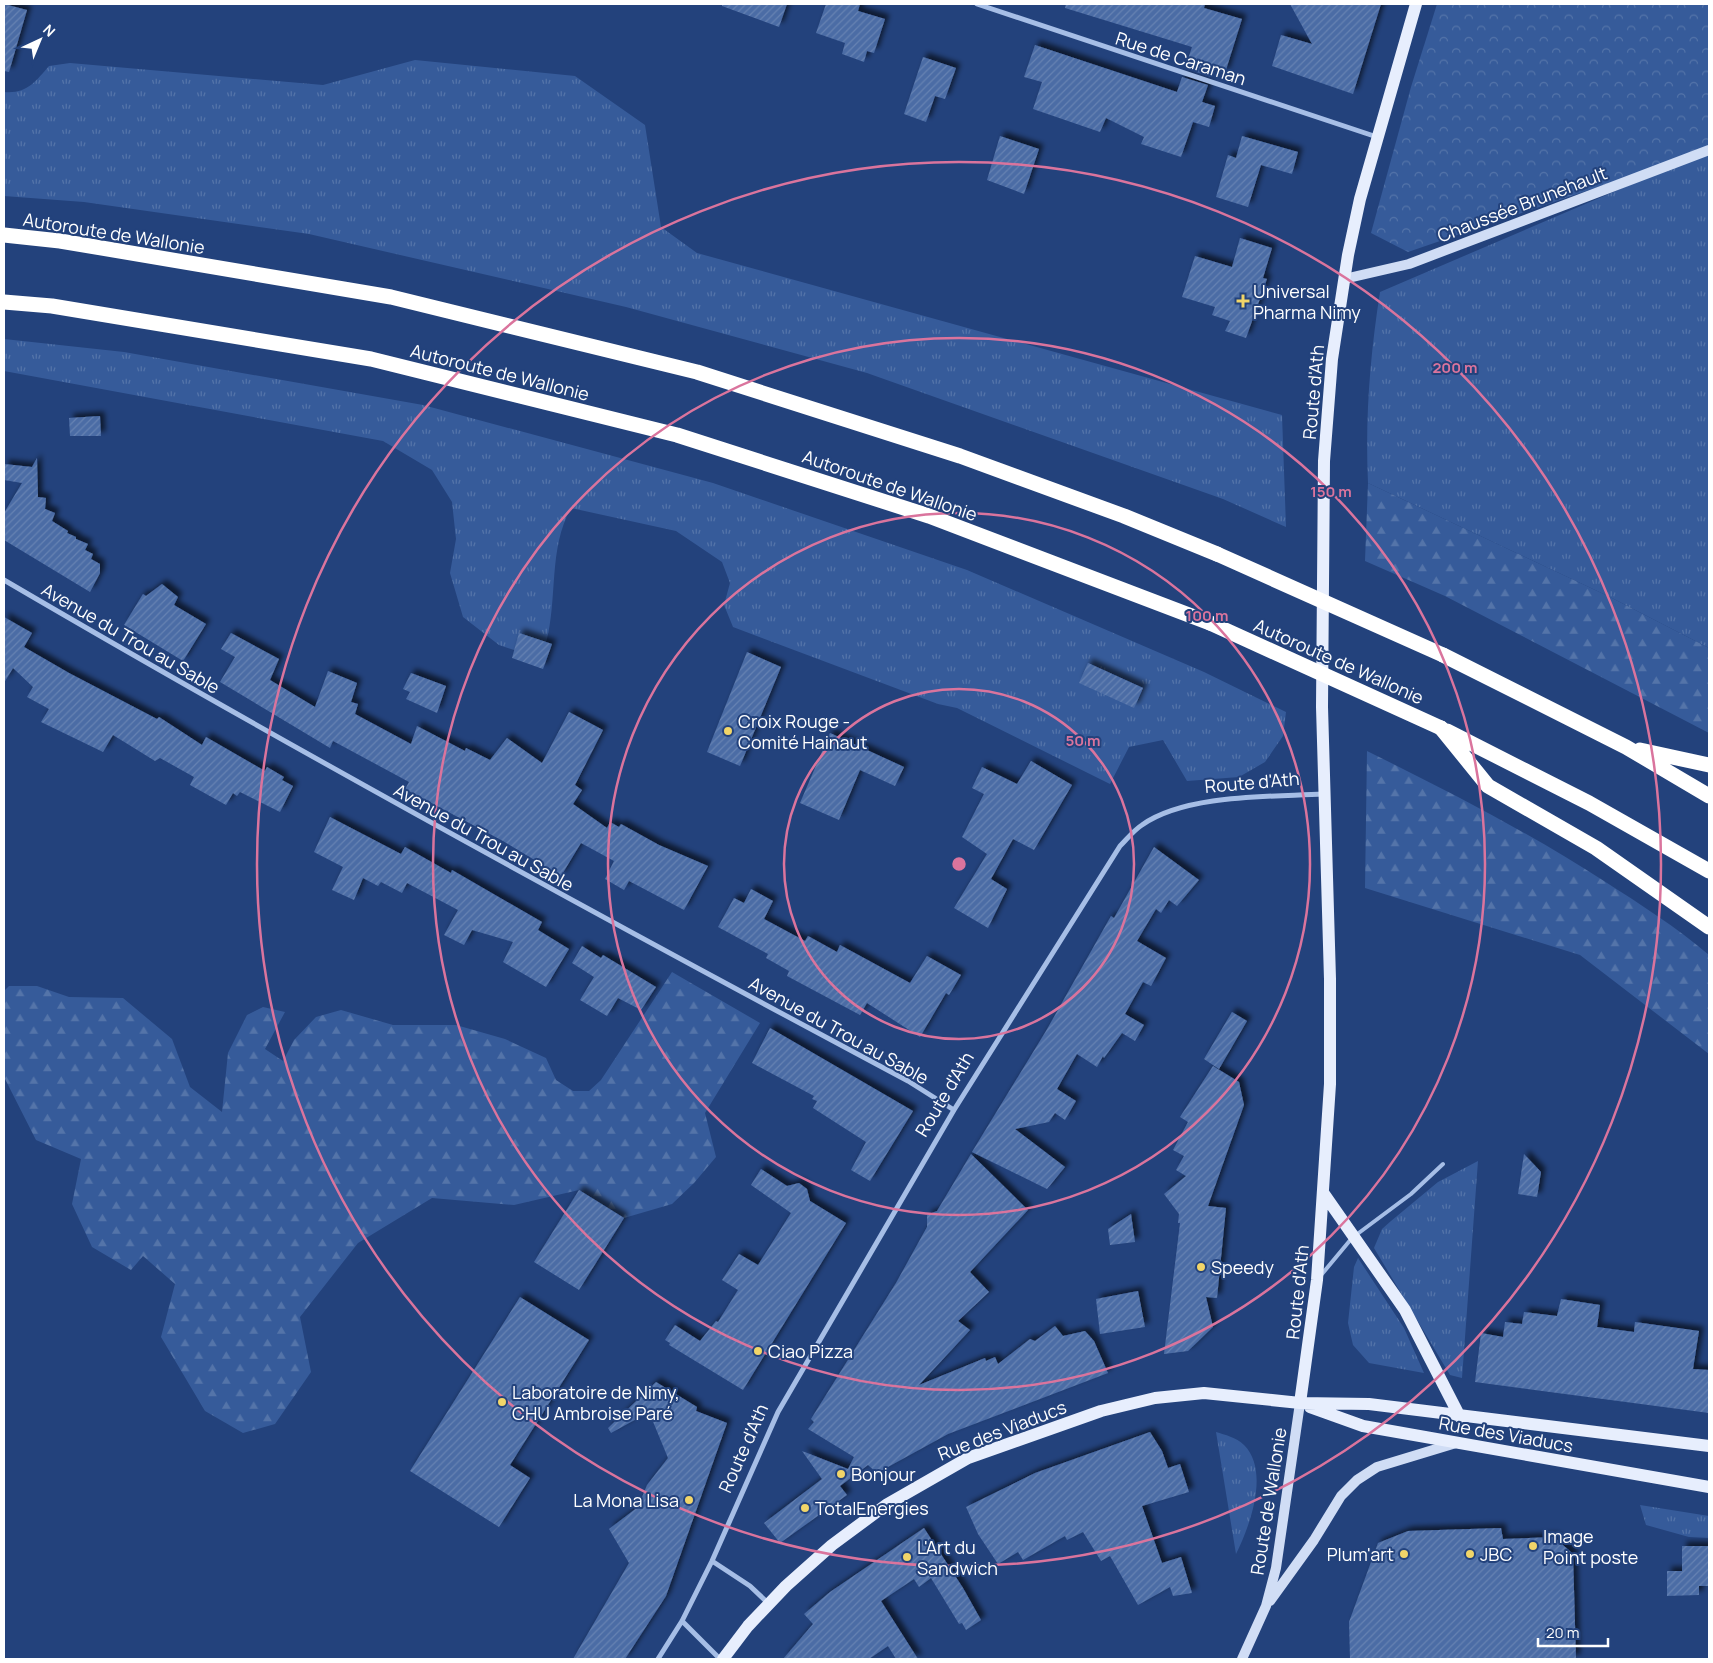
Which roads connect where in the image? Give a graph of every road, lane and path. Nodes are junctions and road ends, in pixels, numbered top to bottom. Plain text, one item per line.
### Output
1 (977, 4) edge
2 (1416, 4) edge
3 (1377, 136) junction
4 (1709, 150) edge
5 (4, 235) edge
6 (1344, 279) junction
7 (4, 302) edge
8 (4, 580) edge
9 (1441, 728) junction
10 (1626, 747) junction
11 (1709, 765) edge
12 (1324, 794) junction
13 (1709, 796) edge
14 (1709, 871) edge
15 (1709, 927) edge
16 (954, 1110) junction
17 (1443, 1164) dead end
18 (1324, 1194) junction
19 (1352, 1238) junction
20 (1317, 1280) junction
21 (1300, 1403) junction
22 (1460, 1417) junction
23 (1457, 1443) junction
24 (1709, 1446) edge
25 (1709, 1487) edge
26 (712, 1561) junction
27 (769, 1604) junction
28 (1266, 1606) junction
29 (682, 1621) junction
30 (658, 1659) edge
31 (722, 1659) edge
32 (1242, 1659) edge

1 - 3 street, Rue de Caraman
2 - 3 main road, Route d'Ath
3 - 6 main road, Route d'Ath
4 - 6 main road, Chaussée Brunehault
5 - 10 highway, Autoroute de Wallonie, bridge
6 - 12 main road, Route d'Ath
7 - 9 highway, Autoroute de Wallonie, bridge
8 - 16 street, Avenue du Trou au Sable
9 - 14 highway, Autoroute de Wallonie
9 - 15 highway
10 - 11 highway
10 - 13 highway, Autoroute de Wallonie
12 - 16 street, Route d'Ath
12 - 18 main road, Route d'Ath
16 - 26 street, Route d'Ath
17 - 19 lane
18 - 19 main road
18 - 20 main road, Route d'Ath
19 - 20 lane
19 - 22 main road
20 - 21 main road, Route d'Ath
21 - 22 main road, Rue des Viaducs
21 - 23 main road, Rue des Viaducs
21 - 27 main road, Rue des Viaducs
21 - 28 main road, Route de Wallonie
22 - 24 main road, Rue des Viaducs
23 - 25 main road, Rue des Viaducs
23 - 28 main road
26 - 27 street
26 - 29 street
27 - 31 main road, Rue des Viaducs
28 - 32 main road, Route de Wallonie
29 - 30 street
29 - 31 street

